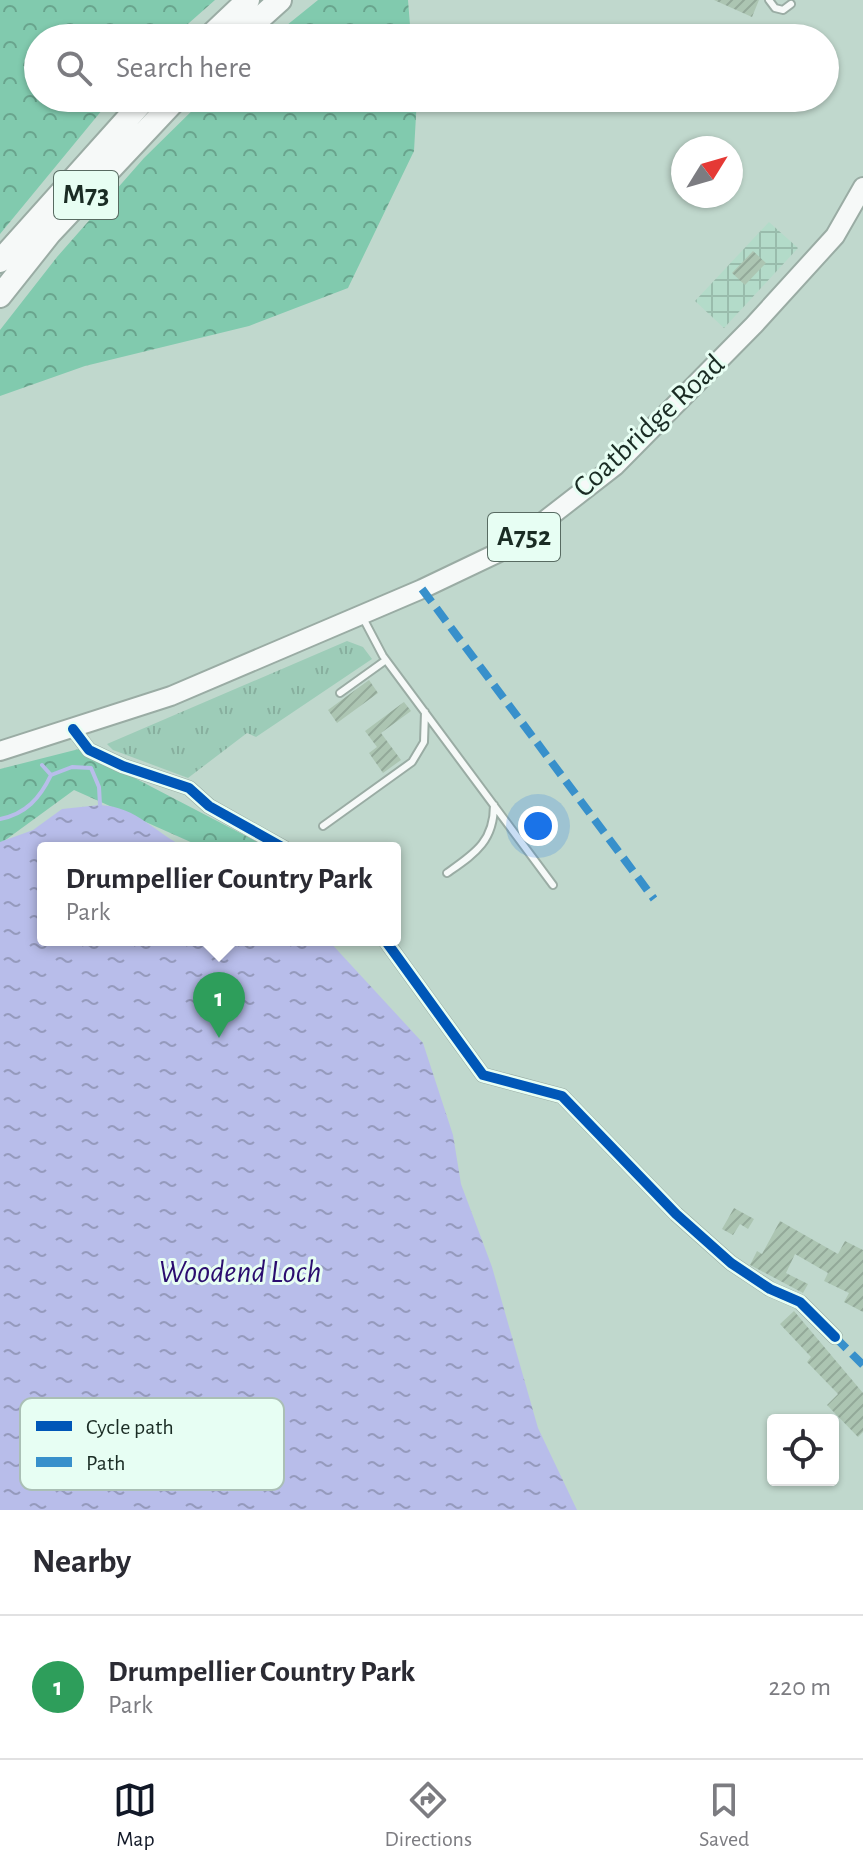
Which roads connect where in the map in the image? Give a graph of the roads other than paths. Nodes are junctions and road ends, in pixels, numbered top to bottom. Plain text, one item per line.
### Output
1 (248, 0) edge
2 (280, 0) edge
3 (769, 0) edge
4 (791, 4) dead end
5 (223, 24) edge
6 (253, 24) edge
7 (133, 112) edge
8 (164, 112) edge
9 (863, 187) edge
10 (0, 261) edge
11 (0, 296) edge
12 (362, 615) junction
13 (386, 660) junction
14 (340, 693) dead end
15 (425, 712) junction
16 (73, 729) junction
17 (0, 751) edge
18 (494, 805) junction
19 (323, 826) dead end
20 (273, 842) edge
21 (447, 873) dead end
22 (553, 885) dead end
23 (389, 946) edge
24 (835, 1337) dead end

1 - 5 highway
2 - 6 highway
3 - 4 lane
7 - 10 highway, M73
8 - 11 highway, M73
9 - 12 main road, Coatbridge Road / A752
12 - 13 lane
12 - 16 main road, Coatbridge Road / A752
13 - 14 lane
13 - 15 lane
15 - 18 lane
15 - 19 lane
16 - 17 main road, A752
16 - 20 street
18 - 21 lane
18 - 22 lane
23 - 24 street

